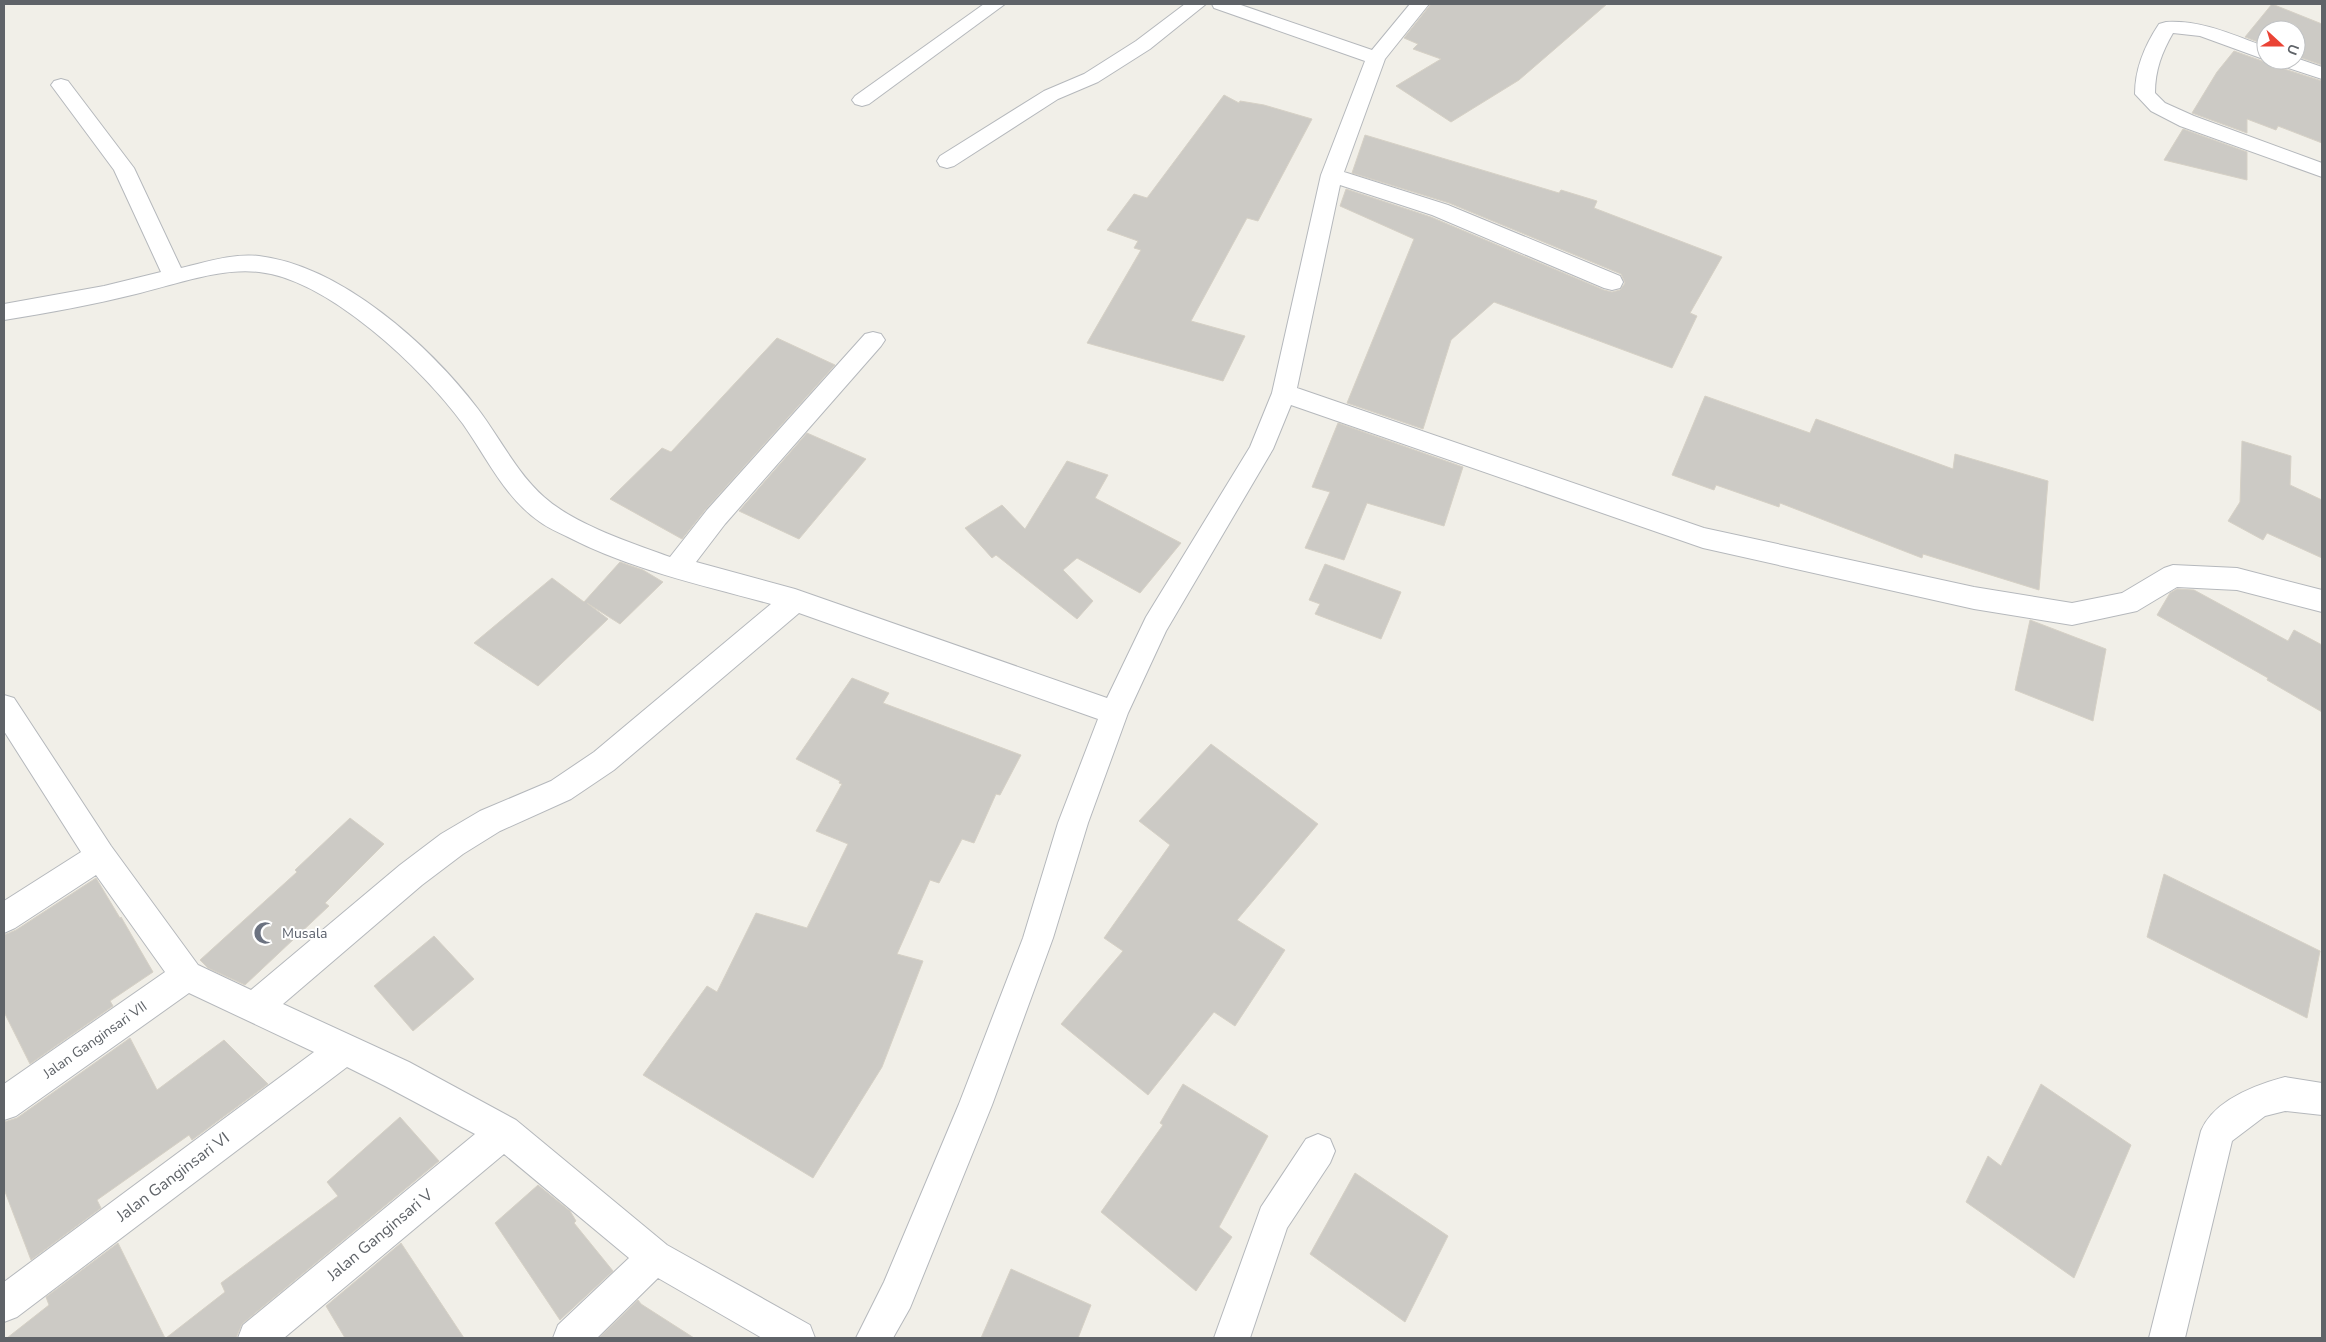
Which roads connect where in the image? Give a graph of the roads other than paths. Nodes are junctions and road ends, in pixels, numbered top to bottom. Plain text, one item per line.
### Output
1 (996, 4) edge
2 (1197, 4) edge
3 (1221, 4) edge
4 (1420, 4) edge
5 (2256, 50) edge
6 (1376, 58) junction
7 (2306, 68) edge
8 (2322, 73) edge
9 (62, 85) dead end
10 (862, 100) dead end
11 (947, 161) dead end
12 (2322, 170) edge
13 (1332, 175) junction
14 (174, 277) junction
15 (1612, 282) dead end
16 (4, 312) edge
17 (873, 340) dead end
18 (1284, 393) junction
19 (675, 569) junction
20 (795, 600) junction
21 (2322, 601) edge
22 (1114, 713) junction
23 (8, 722) edge
24 (100, 856) junction
25 (4, 918) edge
26 (187, 976) junction
27 (254, 1008) junction
28 (342, 1050) junction
29 (2322, 1099) edge
30 (4, 1104) edge
31 (504, 1132) junction
32 (1318, 1151) dead end
33 (655, 1257) junction
34 (4, 1304) edge
35 (256, 1338) edge
36 (571, 1338) edge
37 (797, 1338) edge
38 (874, 1338) edge
39 (1232, 1338) edge
40 (2167, 1338) edge

1 - 10 street
2 - 11 street
3 - 6 street
4 - 6 street
5 - 12 street
6 - 13 street
7 - 8 street
9 - 14 street
13 - 15 street
13 - 18 street
14 - 16 street
14 - 19 street
17 - 19 street
18 - 21 street
18 - 22 street
19 - 20 street
20 - 22 street
20 - 27 street
22 - 38 street
23 - 24 street
24 - 25 street
24 - 26 street
26 - 27 street
26 - 30 street, Jalan Ganginsari VII
27 - 28 street
28 - 31 street
28 - 34 street, Jalan Ganginsari VI
29 - 40 street
31 - 33 street
31 - 35 street, Jalan Ganginsari V
32 - 39 street
33 - 36 street
33 - 37 street

